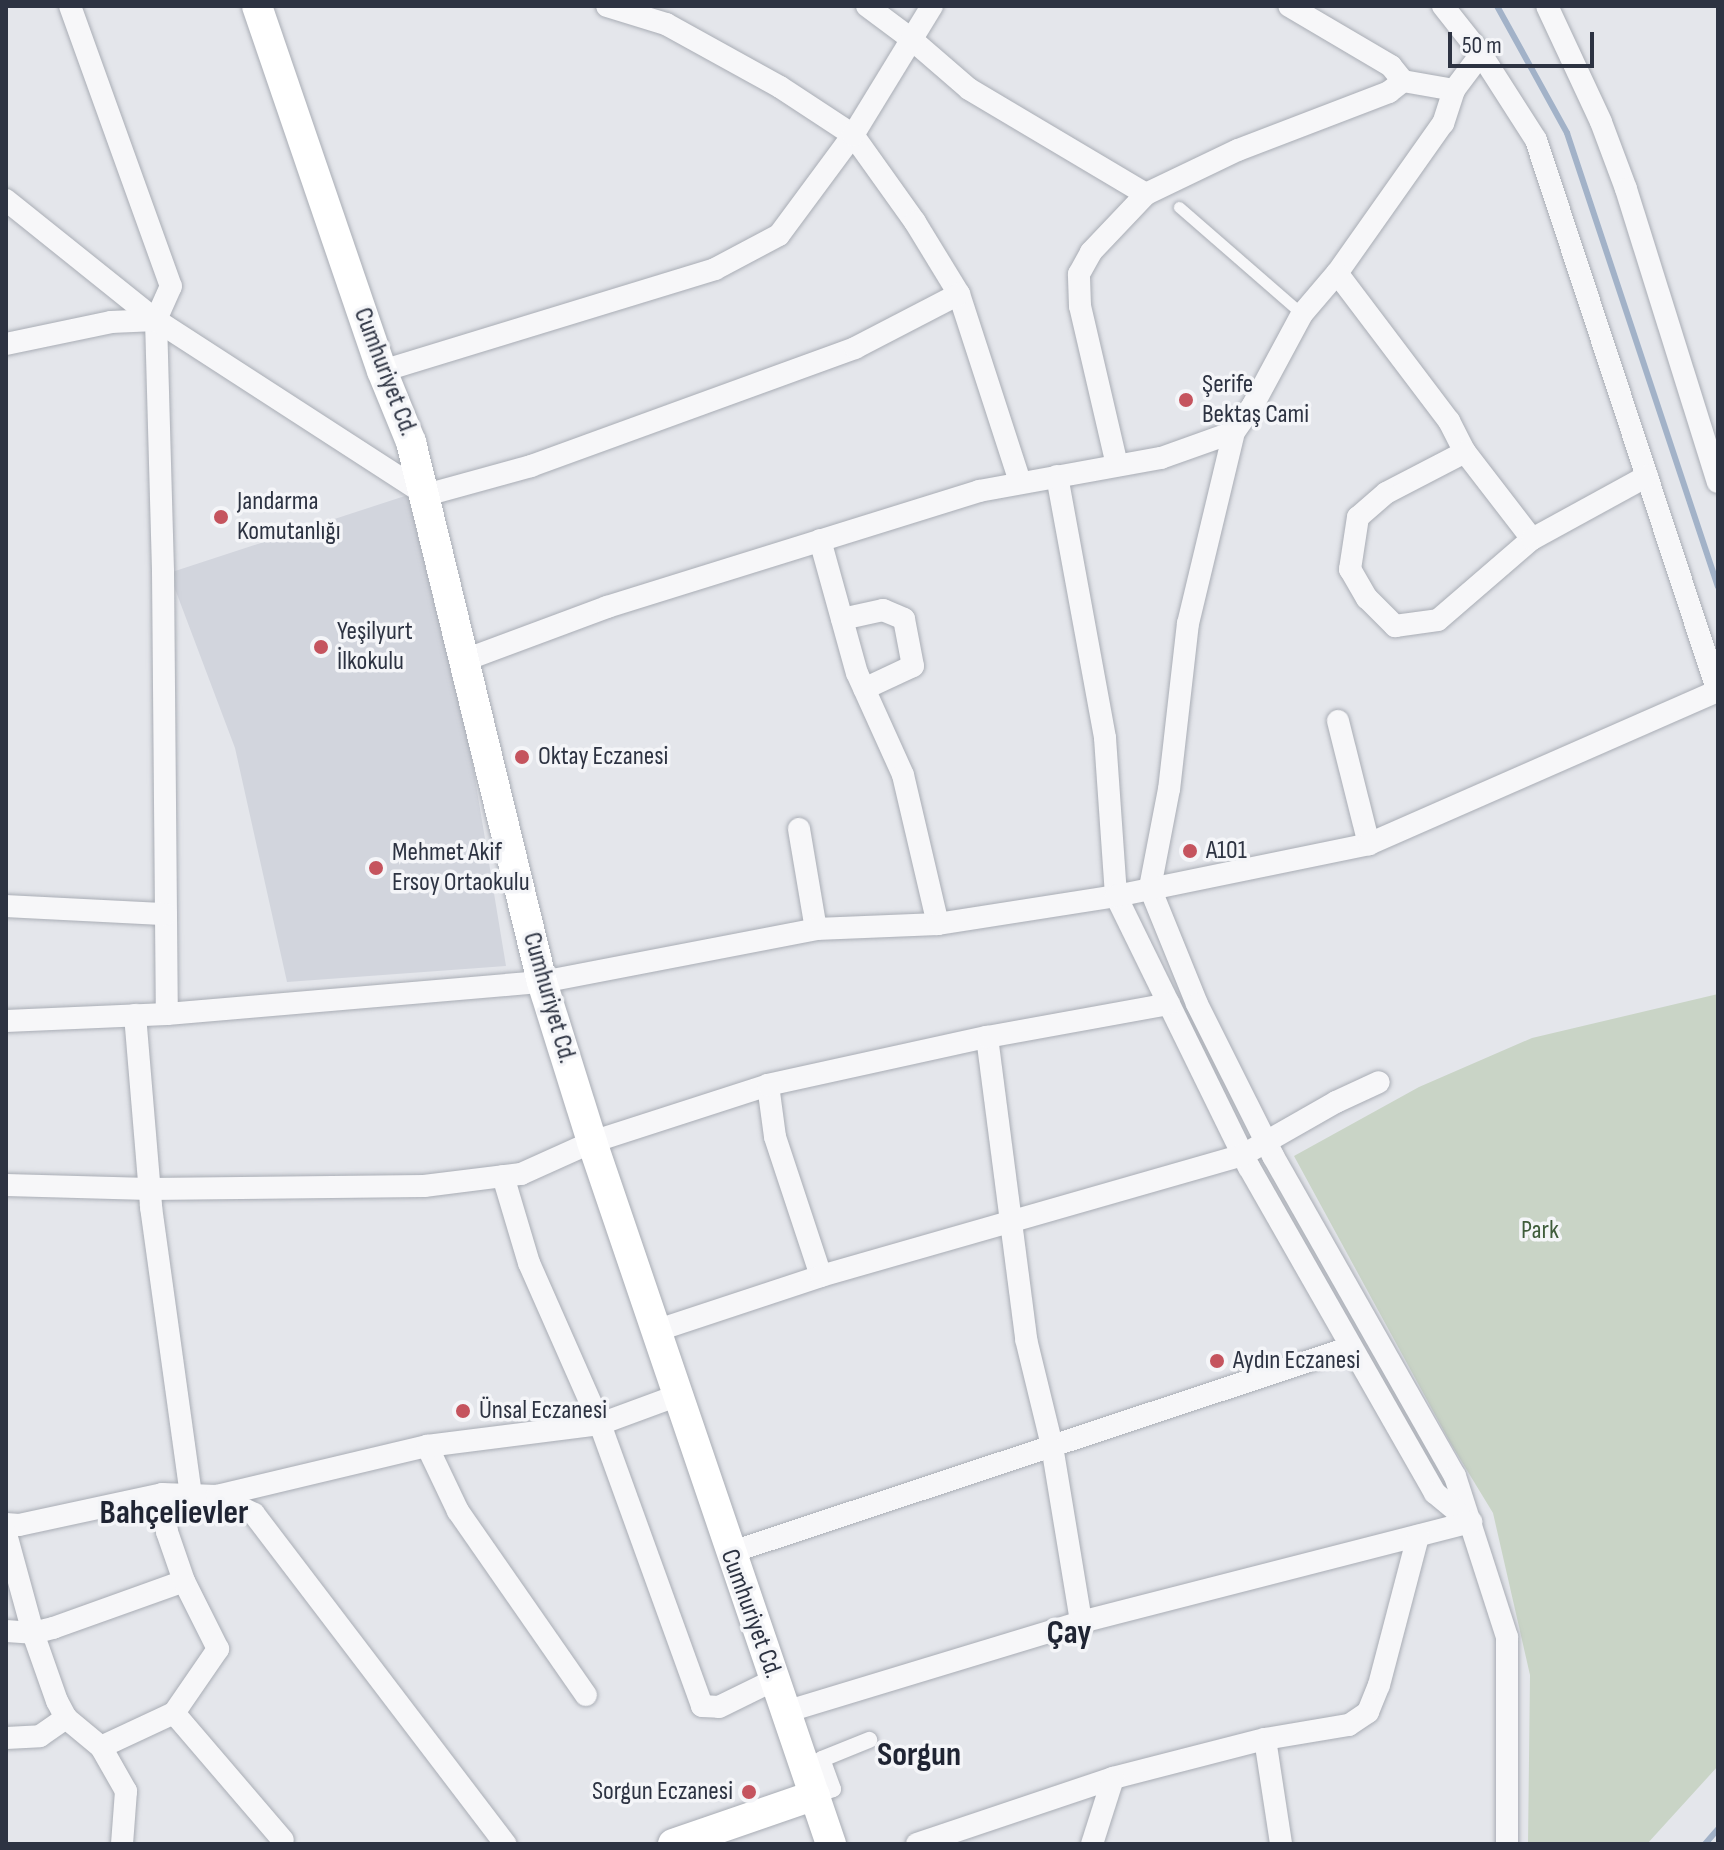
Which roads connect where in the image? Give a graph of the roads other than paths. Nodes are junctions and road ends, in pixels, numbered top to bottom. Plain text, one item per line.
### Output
1 (70, 6) edge
2 (257, 6) edge
3 (607, 6) edge
4 (867, 6) edge
5 (932, 6) edge
6 (1289, 6) edge
7 (1443, 6) edge
8 (1556, 9) edge
9 (669, 15) edge
10 (910, 38) junction
11 (1481, 54) junction
12 (1403, 81) junction
13 (1454, 90) junction
14 (853, 135) junction
15 (1146, 194) junction
16 (6, 200) edge
17 (1179, 207) dead end
18 (1337, 273) junction
19 (959, 294) junction
20 (1302, 314) junction
21 (156, 320) junction
22 (6, 344) edge
23 (382, 371) junction
24 (1234, 432) junction
25 (1465, 452) junction
26 (1117, 465) junction
27 (1057, 476) junction
28 (1647, 476) junction
29 (1020, 482) junction
30 (1718, 482) edge
31 (426, 495) junction
32 (1532, 539) junction
33 (820, 540) junction
34 (842, 619) junction
35 (462, 661) junction
36 (864, 689) junction
37 (1718, 691) edge
38 (1338, 721) dead end
39 (799, 829) dead end
40 (1369, 844) junction
41 (1150, 888) junction
42 (1116, 896) junction
43 (6, 906) edge
44 (166, 914) junction
45 (938, 924) junction
46 (816, 929) junction
47 (542, 982) junction
48 (1169, 1004) junction
49 (167, 1014) junction
50 (135, 1015) junction
51 (6, 1021) edge
52 (987, 1037) junction
53 (1379, 1082) dead end
54 (768, 1085) junction
55 (592, 1142) junction
56 (1266, 1142) junction
57 (1243, 1155) junction
58 (503, 1176) junction
59 (6, 1185) edge
60 (149, 1189) junction
61 (1012, 1224) junction
62 (821, 1276) junction
63 (655, 1331) junction
64 (1351, 1347) junction
65 (676, 1396) junction
66 (600, 1424) junction
67 (427, 1446) junction
68 (1052, 1446) junction
69 (162, 1494) junction
70 (191, 1495) junction
71 (217, 1496) junction
72 (1471, 1522) junction
73 (6, 1524) edge
74 (6, 1534) edge
75 (1418, 1536) junction
76 (729, 1553) junction
77 (184, 1581) junction
78 (1081, 1622) junction
79 (6, 1631) edge
80 (33, 1633) junction
81 (774, 1680) junction
82 (586, 1695) dead end
83 (785, 1712) junction
84 (174, 1713) junction
85 (66, 1718) junction
86 (6, 1738) edge
87 (1265, 1739) junction
88 (869, 1740) dead end
89 (101, 1747) junction
90 (1113, 1778) junction
91 (815, 1795) junction
92 (738, 1833) edge
93 (283, 1840) dead end
94 (122, 1844) edge
95 (505, 1844) edge
96 (673, 1844) edge
97 (831, 1844) edge
98 (917, 1844) edge
99 (1092, 1844) edge
100 (1281, 1844) edge
101 (1507, 1844) edge

1 - 21 street
2 - 23 main road, Cumhuriyet Cd.
3 - 9 street
4 - 10 street
5 - 10 street
6 - 12 street
7 - 11 street
8 - 30 street
9 - 14 street
10 - 14 street
10 - 15 street
11 - 13 street
11 - 28 street
12 - 13 street
12 - 15 street
13 - 18 street
14 - 19 street
14 - 23 street
15 - 26 street
16 - 21 street
17 - 20 lane
18 - 20 street
18 - 25 street
19 - 29 street
19 - 31 street
20 - 24 street
21 - 22 street
21 - 31 street
21 - 44 street
23 - 31 main road, Cumhuriyet Cd.
24 - 26 street
24 - 41 street
25 - 32 street
25 - 32 street
26 - 27 street
27 - 29 street
27 - 42 street
28 - 32 street
28 - 37 street
29 - 33 street
31 - 35 main road, Cumhuriyet Cd.
33 - 34 street
33 - 35 street
34 - 36 street
34 - 36 street
35 - 47 main road, Cumhuriyet Cd.
36 - 45 street
37 - 40 street
38 - 40 street
39 - 46 street
40 - 41 street
41 - 42 street
41 - 56 street
42 - 45 street
42 - 48 street
43 - 44 street
44 - 49 street
45 - 46 street
46 - 47 street
47 - 49 street
47 - 55 main road, Cumhuriyet Cd.
48 - 52 street
48 - 57 street
49 - 50 street
50 - 51 street
50 - 60 street
52 - 54 street
52 - 61 street
53 - 56 street
54 - 55 street
54 - 62 street
55 - 58 street
55 - 63 main road, Cumhuriyet Cd.
56 - 57 street
56 - 72 street
57 - 61 street
57 - 64 street
58 - 60 street
58 - 66 street
59 - 60 street
60 - 70 street
61 - 62 street
61 - 68 street
62 - 63 street
63 - 65 main road, Cumhuriyet Cd.
64 - 68 street
64 - 72 street
65 - 66 street
65 - 76 main road, Cumhuriyet Cd.
66 - 67 street
66 - 81 street
67 - 71 street
67 - 82 street
68 - 76 street
68 - 78 street
69 - 70 street
69 - 73 street
69 - 77 street
70 - 71 street
71 - 95 street
72 - 75 street
72 - 101 street
74 - 80 street
75 - 78 street
75 - 87 street
76 - 81 main road, Cumhuriyet Cd.
77 - 80 street
77 - 84 street
78 - 83 street
79 - 80 street
80 - 85 street
81 - 83 main road, Cumhuriyet Cd.
83 - 91 main road, Cumhuriyet Cd.
84 - 89 street
84 - 93 street
85 - 86 street
85 - 89 street
87 - 90 street
87 - 100 street
88 - 91 street
89 - 94 street
90 - 98 street
90 - 99 street
91 - 92 main road
91 - 97 main road, Cumhuriyet Cd.
92 - 96 main road

